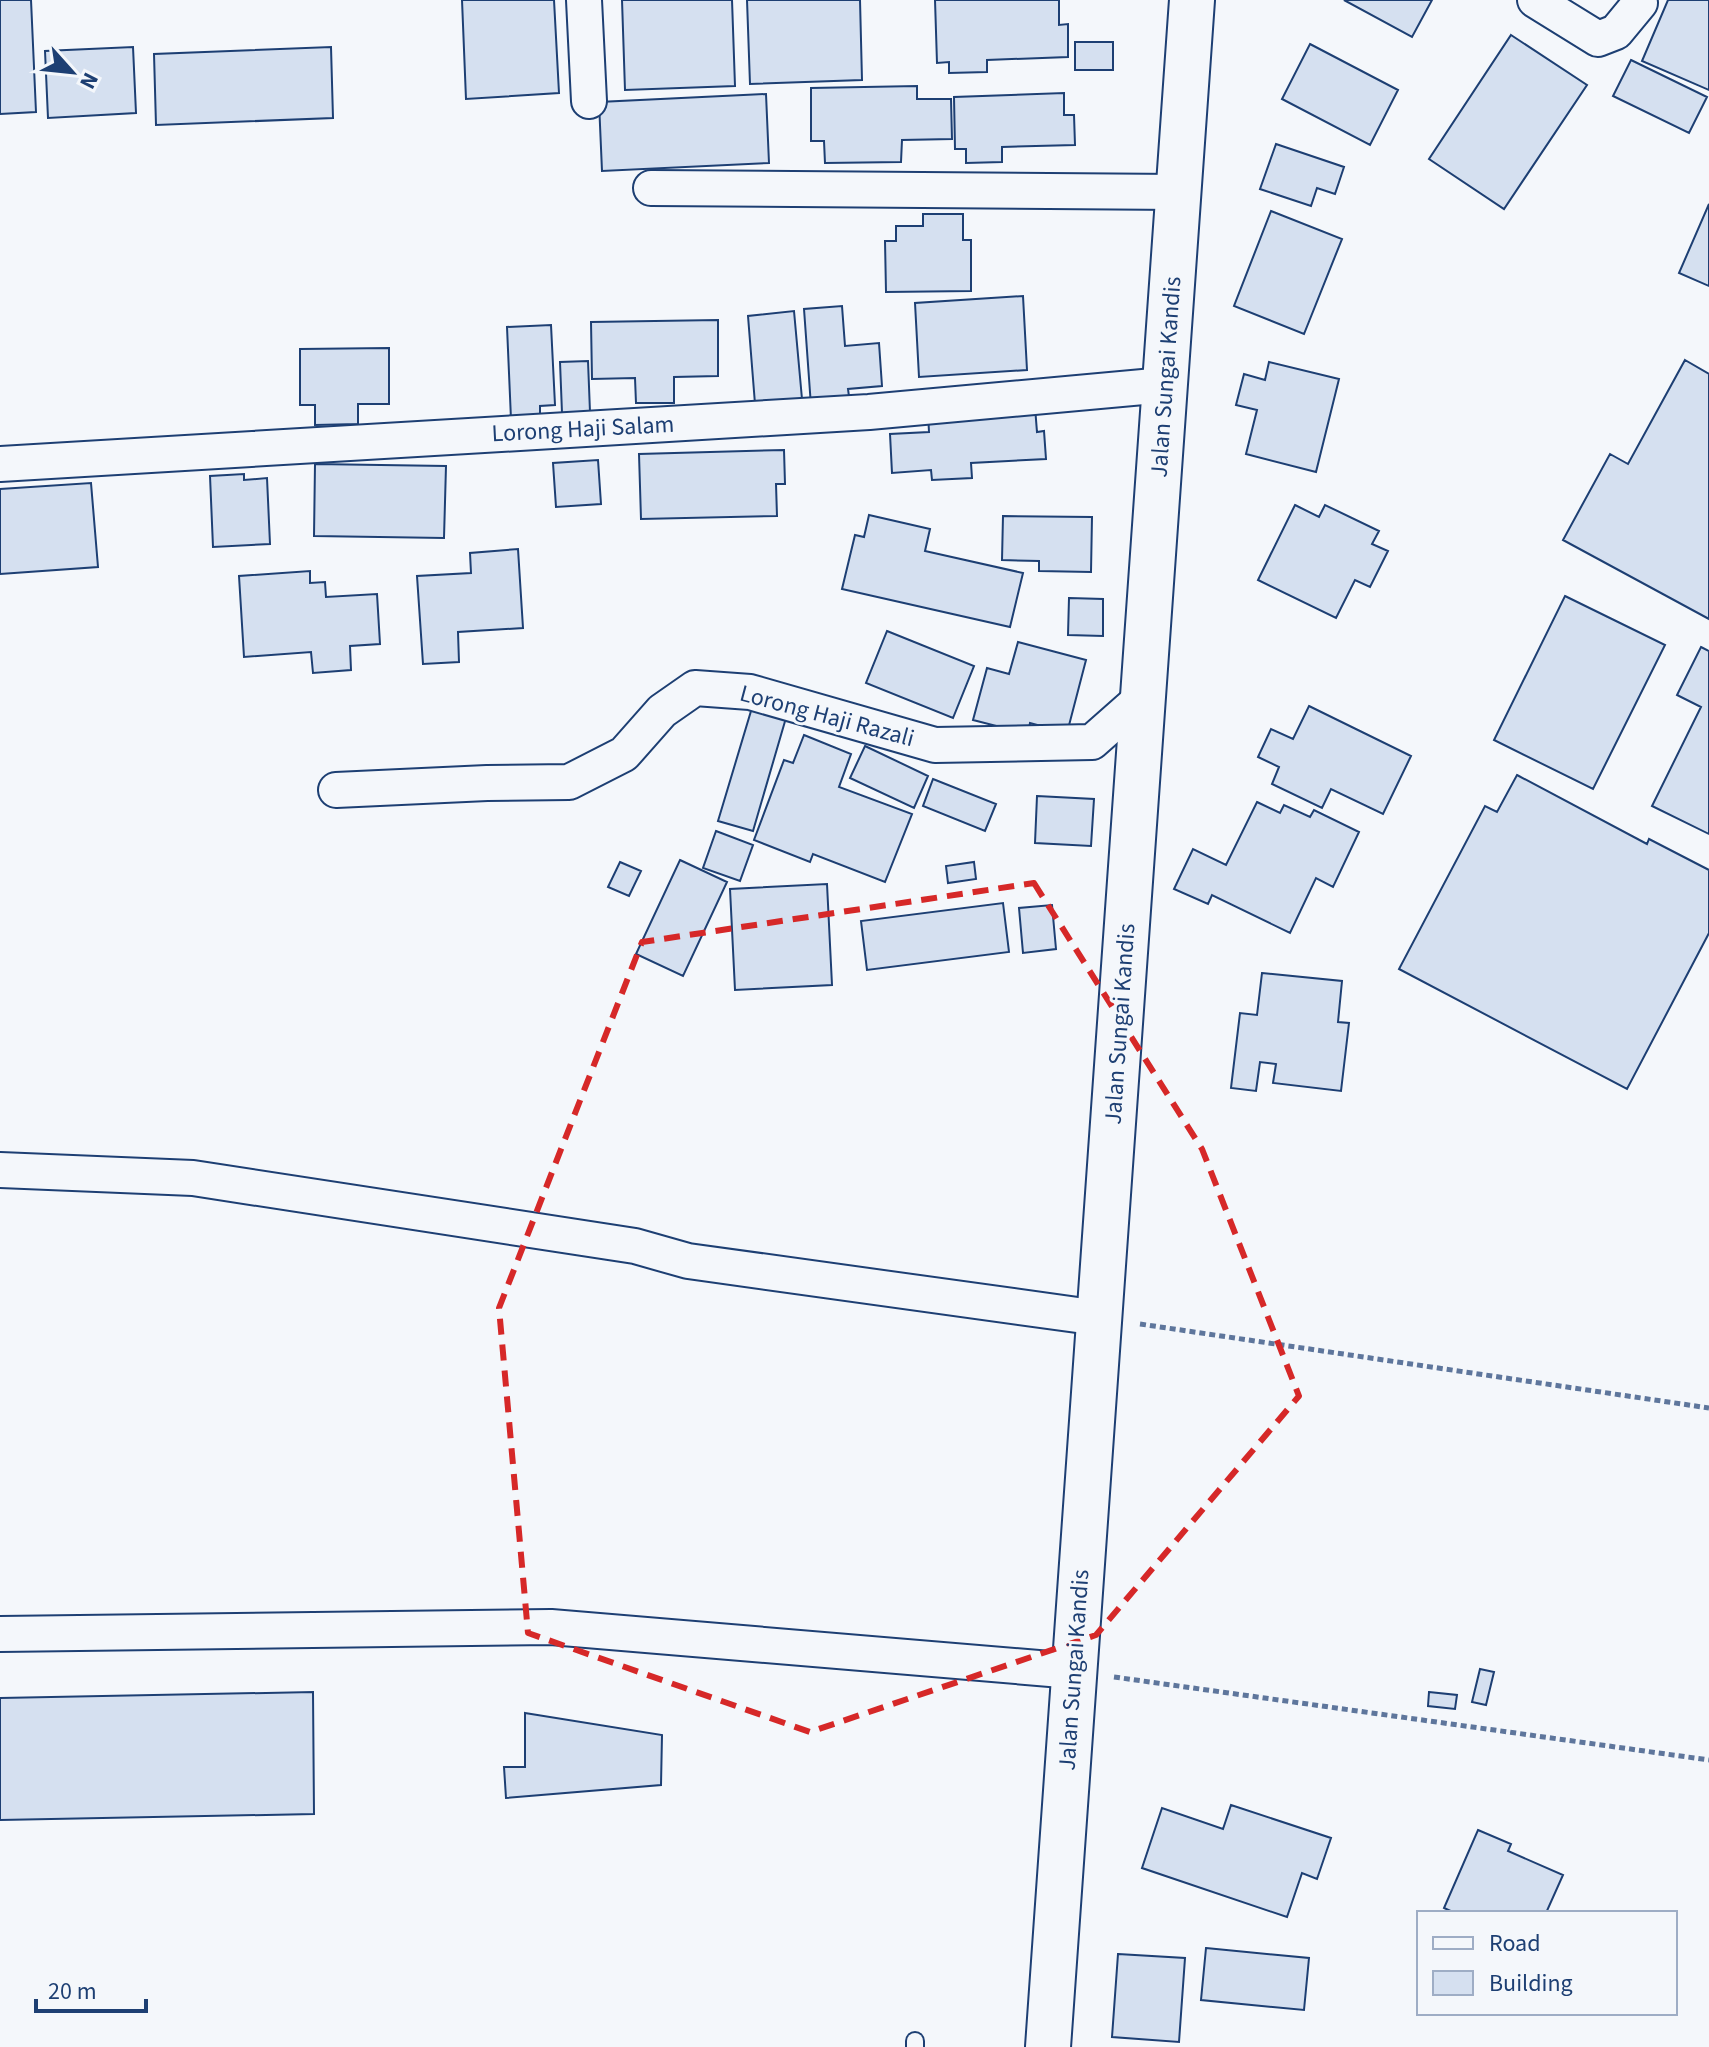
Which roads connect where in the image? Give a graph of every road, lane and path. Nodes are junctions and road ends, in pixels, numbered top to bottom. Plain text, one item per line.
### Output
1 (584, 0) edge
2 (1192, 0) edge
3 (1535, 0) edge
4 (1640, 3) dead end
5 (589, 101) dead end
6 (651, 188) dead end
7 (1179, 192) junction
8 (1165, 385) junction
9 (0, 464) edge
10 (1143, 697) junction
11 (336, 790) dead end
12 (0, 1170) edge
13 (1099, 1318) junction
14 (1709, 1408) edge
15 (0, 1634) edge
16 (1074, 1671) junction
17 (1709, 1760) edge
18 (1048, 2047) edge

1 - 5 street
2 - 7 street, Jalan Sungai Kandis
3 - 4 street
6 - 7 street
7 - 8 street, Jalan Sungai Kandis
8 - 9 street, Lorong Haji Salam
8 - 10 street, Jalan Sungai Kandis
10 - 11 street, Lorong Haji Razali
10 - 13 street, Jalan Sungai Kandis
12 - 13 street
13 - 14 path
13 - 16 street, Jalan Sungai Kandis
15 - 16 street
16 - 17 path
16 - 18 street, Jalan Sungai Kandis

